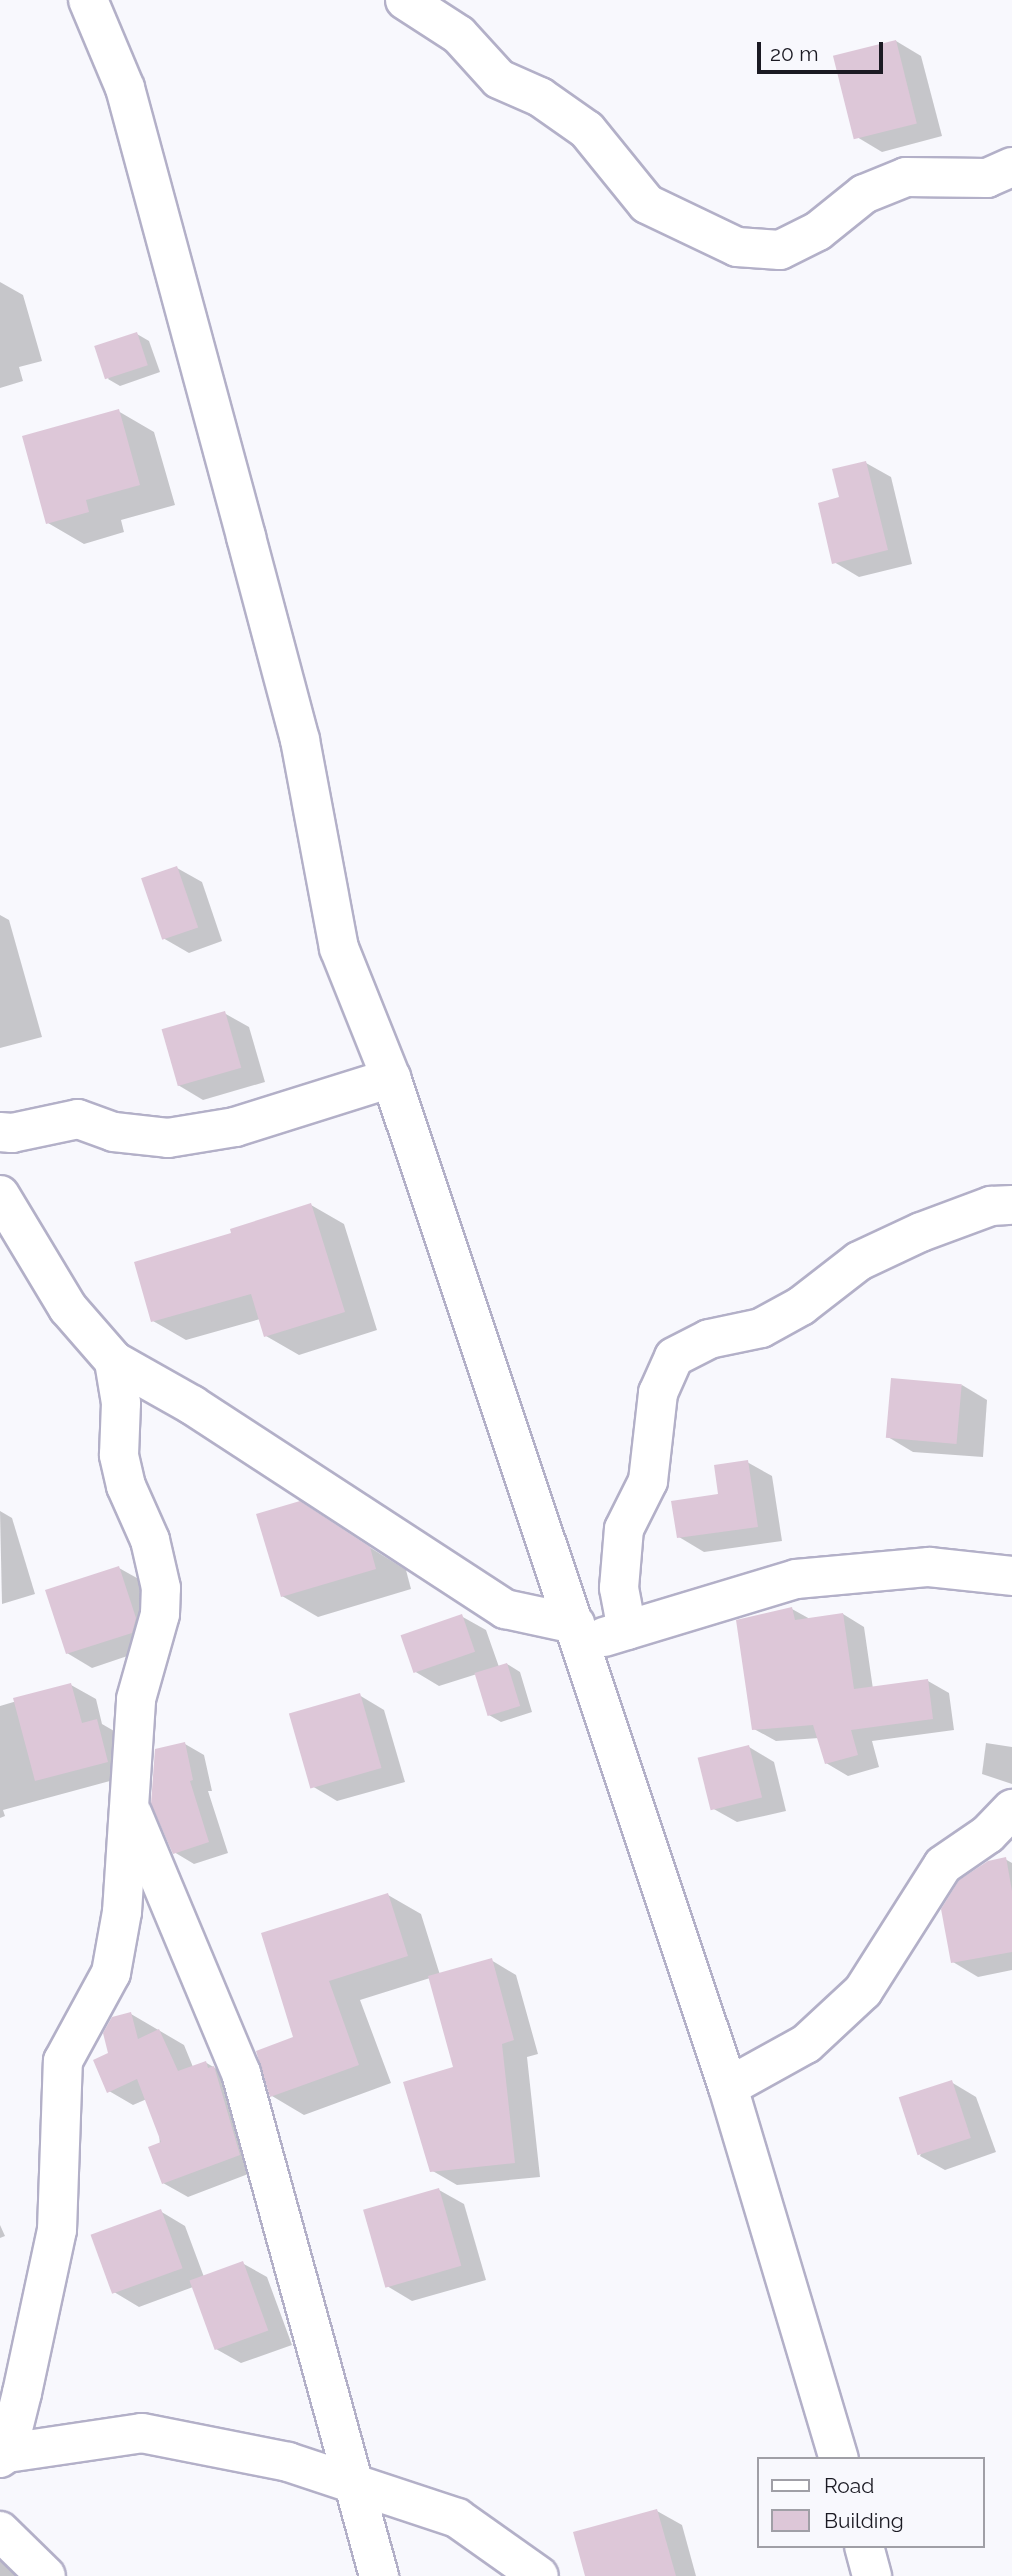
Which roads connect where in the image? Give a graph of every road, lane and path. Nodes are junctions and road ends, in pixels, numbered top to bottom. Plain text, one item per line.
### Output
1 (88, 0) edge
2 (405, 0) edge
3 (1012, 167) edge
4 (391, 1078) junction
5 (0, 1132) edge
6 (0, 1195) edge
7 (1012, 1205) edge
8 (114, 1361) junction
9 (1012, 1576) edge
10 (627, 1630) junction
11 (577, 1634) junction
12 (1012, 1809) edge
13 (130, 1810) junction
14 (728, 2087) junction
15 (4, 2455) edge
16 (838, 2457) edge
17 (349, 2480) junction
18 (0, 2531) edge
19 (865, 2548) edge
20 (46, 2576) edge
21 (379, 2576) edge
22 (539, 2576) edge
23 (872, 2576) edge

1 - 4 street
2 - 3 street
4 - 5 street
4 - 11 street
6 - 8 street
7 - 10 street
8 - 11 street
8 - 13 street
9 - 10 street
10 - 11 street
11 - 14 street
12 - 14 street
13 - 15 street
13 - 17 street
14 - 16 street
15 - 17 street
17 - 21 street
17 - 22 street
18 - 20 street
19 - 23 street

